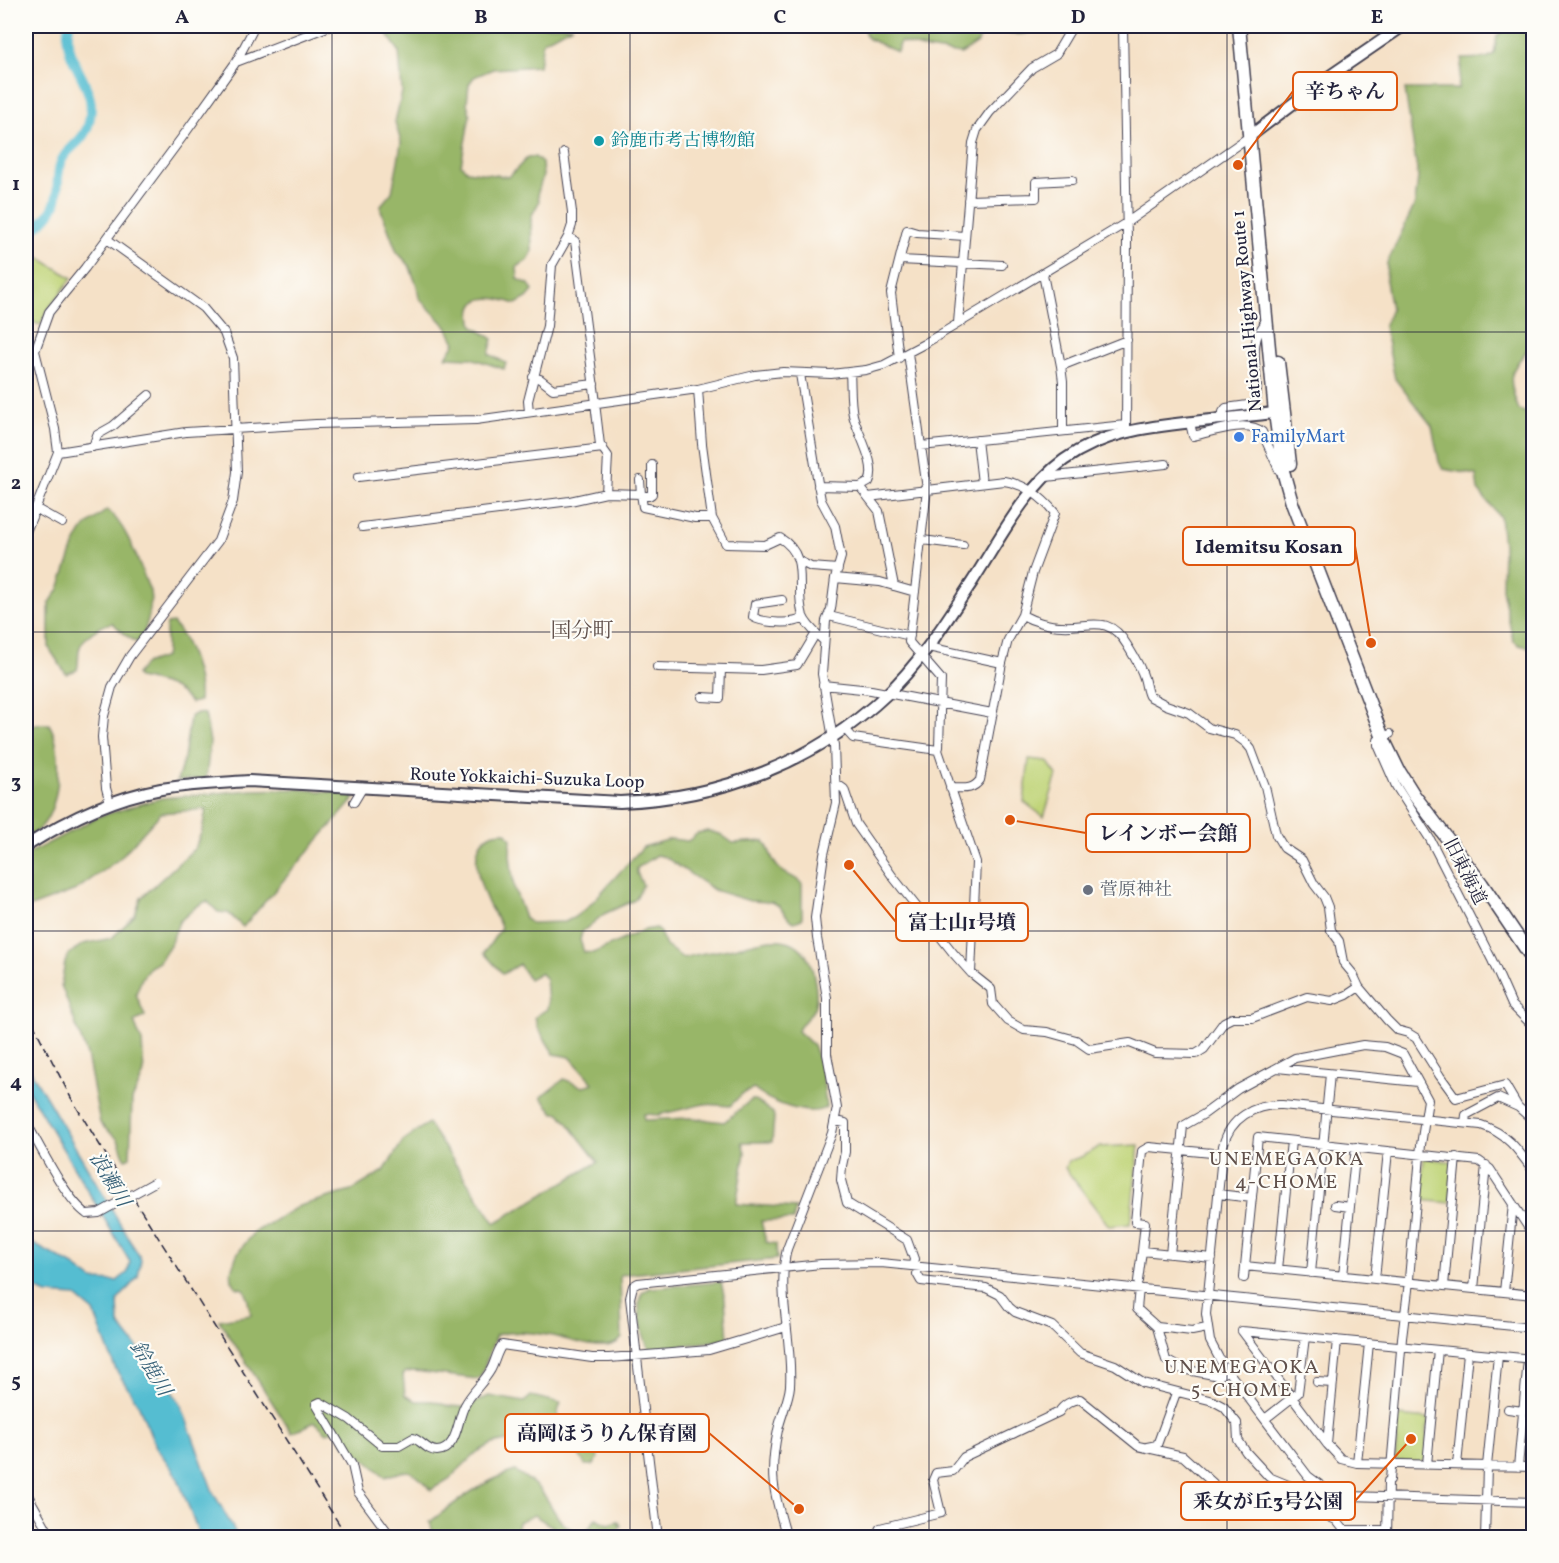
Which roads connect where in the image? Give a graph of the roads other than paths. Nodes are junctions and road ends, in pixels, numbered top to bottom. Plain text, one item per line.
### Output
1 (255, 26) edge
2 (330, 26) edge
3 (1123, 26) edge
4 (1403, 26) edge
5 (1243, 30) edge
6 (236, 62) junction
7 (1254, 133) junction
8 (564, 153) dead end
9 (1072, 180) dead end
10 (968, 200) junction
11 (1126, 223) junction
12 (965, 236) junction
13 (568, 237) junction
14 (107, 239) junction
15 (900, 260) junction
16 (963, 263) junction
17 (1002, 265) dead end
18 (1043, 273) junction
19 (1267, 322) junction
20 (958, 324) junction
21 (1127, 339) junction
22 (26, 348) edge
23 (35, 351) junction
24 (908, 353) junction
25 (898, 358) junction
26 (1061, 366) junction
27 (849, 372) junction
28 (800, 374) junction
29 (1255, 374) junction
30 (1271, 375) junction
31 (533, 376) junction
32 (594, 384) junction
33 (698, 388) junction
34 (149, 395) dead end
35 (596, 403) junction
36 (529, 412) junction
37 (1279, 412) junction
38 (1223, 419) junction
39 (1190, 423) junction
40 (1125, 428) junction
41 (235, 429) junction
42 (1063, 430) junction
43 (977, 440) junction
44 (921, 446) junction
45 (93, 447) junction
46 (603, 448) junction
47 (58, 452) junction
48 (1166, 464) dead end
49 (652, 465) dead end
50 (358, 477) dead end
51 (1046, 477) junction
52 (640, 480) dead end
53 (982, 483) junction
54 (818, 486) junction
55 (1287, 486) junction
56 (860, 487) junction
57 (927, 489) junction
58 (1032, 491) junction
59 (606, 493) junction
60 (641, 495) junction
61 (868, 497) junction
62 (1295, 502) junction
63 (35, 508) junction
64 (712, 518) junction
65 (62, 523) dead end
66 (362, 527) dead end
67 (26, 532) edge
68 (922, 540) junction
69 (963, 545) dead end
70 (799, 561) junction
71 (838, 569) junction
72 (890, 574) junction
73 (835, 578) junction
74 (880, 582) junction
75 (894, 586) junction
76 (915, 592) junction
77 (782, 600) dead end
78 (1022, 615) junction
79 (829, 616) junction
80 (803, 618) junction
81 (816, 633) junction
82 (910, 636) junction
83 (824, 641) junction
84 (924, 651) junction
85 (1002, 663) junction
86 (657, 667) dead end
87 (721, 669) junction
88 (823, 685) junction
89 (888, 693) junction
90 (702, 697) dead end
91 (941, 704) junction
92 (992, 713) junction
93 (844, 729) junction
94 (833, 736) junction
95 (1386, 736) junction
96 (938, 750) junction
97 (837, 784) junction
98 (363, 788) junction
99 (950, 788) junction
100 (354, 802) dead end
101 (110, 803) junction
102 (26, 846) edge
103 (1533, 949) edge
104 (1533, 961) edge
105 (971, 973) junction
106 (1359, 987) junction
107 (1533, 1027) edge
108 (1277, 1068) junction
109 (1330, 1074) junction
110 (1418, 1082) junction
111 (1518, 1107) junction
112 (1327, 1110) junction
113 (1425, 1119) junction
114 (836, 1121) junction
115 (1533, 1121) edge
116 (26, 1122) edge
117 (1465, 1123) junction
118 (1291, 1141) junction
119 (1323, 1144) junction
120 (1356, 1148) junction
121 (1181, 1149) junction
122 (1388, 1151) junction
123 (1222, 1154) junction
124 (1421, 1154) junction
125 (1456, 1157) junction
126 (1486, 1165) junction
127 (1533, 1172) edge
128 (155, 1182) dead end
129 (1218, 1194) junction
130 (1252, 1198) junction
131 (1514, 1204) junction
132 (1335, 1205) dead end
133 (1350, 1207) junction
134 (1533, 1236) edge
135 (1142, 1251) junction
136 (1170, 1254) junction
137 (1212, 1258) junction
138 (916, 1266) junction
139 (1245, 1266) junction
140 (783, 1268) junction
141 (1278, 1269) junction
142 (1311, 1273) junction
143 (1343, 1276) junction
144 (1244, 1278) dead end
145 (1375, 1279) junction
146 (1408, 1282) junction
147 (1139, 1284) junction
148 (1444, 1286) junction
149 (1474, 1289) junction
150 (1504, 1292) junction
151 (1208, 1295) junction
152 (1533, 1295) edge
153 (1405, 1314) junction
154 (786, 1327) junction
155 (1157, 1327) junction
156 (1207, 1328) junction
157 (1533, 1328) edge
158 (1305, 1337) junction
159 (1337, 1340) junction
160 (1369, 1343) junction
161 (1402, 1346) junction
162 (1438, 1350) junction
163 (1468, 1353) junction
164 (637, 1356) junction
165 (1498, 1356) junction
166 (1531, 1359) edge
167 (1227, 1370) junction
168 (1317, 1382) dead end
169 (1333, 1383) junction
170 (1176, 1393) junction
171 (1292, 1399) junction
172 (1508, 1409) dead end
173 (1523, 1411) junction
174 (1265, 1419) junction
175 (1327, 1444) junction
176 (1146, 1448) junction
177 (1357, 1463) junction
178 (1391, 1463) junction
179 (1427, 1464) junction
180 (1456, 1465) junction
181 (1487, 1466) junction
182 (1518, 1467) junction
183 (1533, 1467) edge
184 (26, 1492) edge
185 (1388, 1498) junction
186 (1486, 1501) junction
187 (1533, 1502) edge
188 (1244, 1513) dead end
189 (1387, 1534) edge
190 (1533, 1537) edge
191 (52, 1538) edge
192 (392, 1538) edge
193 (658, 1538) edge
194 (787, 1538) edge
195 (876, 1538) edge
196 (1485, 1538) edge
197 (1527, 1538) edge

1 - 6 street
2 - 6 street
3 - 10 street
3 - 11 street
4 - 7 main road
5 - 7 highway, National Highway Route 1
6 - 14 street
7 - 11 street
7 - 19 highway, National Highway Route 1
7 - 37 highway, National Highway Route 1
8 - 13 street
9 - 10 street
10 - 12 street
11 - 18 street
11 - 21 street
12 - 15 street
12 - 16 street
13 - 31 street
13 - 32 street
14 - 23 street
14 - 41 street
15 - 16 street
15 - 25 street
16 - 17 street
16 - 20 street
18 - 20 street
18 - 26 street
19 - 29 street
19 - 30 highway, National Highway Route 1
20 - 24 street
21 - 26 street
21 - 40 street
22 - 23 street
23 - 47 street
24 - 25 street
24 - 44 street
25 - 27 street
26 - 42 street
27 - 28 street
27 - 56 street
28 - 33 street
28 - 54 street
29 - 30 street
29 - 38 street
30 - 37 highway, National Highway Route 1
31 - 32 street
31 - 36 street
32 - 35 street
33 - 35 street
33 - 64 street
34 - 45 street
35 - 36 street
35 - 46 street
36 - 41 street
37 - 38 main road, Route Yokkaichi-Suzuka Loop
37 - 55 highway, National Highway Route 1
37 - 62 highway, National Highway Route 1
38 - 39 main road, Route Yokkaichi-Suzuka Loop
39 - 40 main road, Route Yokkaichi-Suzuka Loop
39 - 55 street
40 - 42 street
40 - 51 main road, Route Yokkaichi-Suzuka Loop
41 - 45 street
41 - 101 street
42 - 43 street
43 - 44 street
43 - 53 street
44 - 57 street
45 - 47 street
46 - 50 street
46 - 59 street
47 - 63 street
48 - 51 street
49 - 60 street
51 - 58 main road, Route Yokkaichi-Suzuka Loop
52 - 60 street
53 - 57 street
53 - 58 street
54 - 56 street
54 - 71 street
55 - 62 highway, National Highway Route 1
56 - 61 street
57 - 61 street
57 - 68 street
58 - 78 street
58 - 84 main road, Route Yokkaichi-Suzuka Loop
59 - 60 street
59 - 66 street
60 - 64 street
61 - 72 street
62 - 95 highway, National Highway Route 1
63 - 65 street
63 - 67 street
64 - 70 street
68 - 69 street
68 - 76 street
70 - 71 street
70 - 80 street
71 - 73 street
72 - 74 street
72 - 75 street
73 - 74 street
73 - 79 street
74 - 75 street
75 - 76 street
76 - 82 street
77 - 80 street
78 - 85 street
78 - 106 street
79 - 82 street
79 - 83 street
80 - 81 street
81 - 83 street
81 - 87 street
82 - 84 street
83 - 88 street
84 - 85 street
84 - 89 main road, Route Yokkaichi-Suzuka Loop
84 - 91 street
85 - 92 street
86 - 87 street
87 - 90 street
88 - 89 street
88 - 94 street
89 - 91 street
89 - 93 main road, Route Yokkaichi-Suzuka Loop
91 - 92 street
91 - 96 street
92 - 99 street
93 - 94 main road, Route Yokkaichi-Suzuka Loop
93 - 96 street
94 - 97 street
94 - 98 main road, Route Yokkaichi-Suzuka Loop
95 - 103 highway, National Highway Route 1
95 - 104 highway, National Highway Route 1
95 - 107 street, 旧東海道
96 - 99 street
97 - 105 street
97 - 114 street
98 - 100 street
98 - 101 main road, Route Yokkaichi-Suzuka Loop
99 - 105 street
101 - 102 main road, Route Yokkaichi-Suzuka Loop
105 - 106 street
106 - 111 street
108 - 109 street
108 - 110 street
108 - 121 street
109 - 110 street
109 - 112 street
110 - 113 street
111 - 115 street
111 - 117 street
112 - 113 street
112 - 119 street
112 - 123 street
113 - 117 street
113 - 124 street
114 - 138 street
114 - 140 street
116 - 128 street, bridge
117 - 127 street
118 - 119 street
118 - 130 street
118 - 141 street
119 - 120 street
119 - 142 street
120 - 122 street
120 - 133 street
121 - 123 street
121 - 135 street
121 - 136 street
122 - 124 street
122 - 145 street
123 - 129 street
124 - 125 street
124 - 146 street
125 - 126 street
125 - 148 street
126 - 131 street
126 - 149 street
129 - 130 street
129 - 137 street
130 - 139 street
131 - 134 street
131 - 150 street
132 - 133 street
133 - 143 street
135 - 136 street
135 - 147 street
136 - 137 street
137 - 151 street
138 - 140 street
138 - 147 street
138 - 170 street
139 - 141 street
139 - 144 street
140 - 154 street
140 - 164 street
141 - 142 street
142 - 143 street
143 - 145 street
145 - 146 street
146 - 148 street
146 - 153 street
147 - 151 street
147 - 155 street
148 - 149 street
149 - 150 street
150 - 152 street
151 - 153 street
151 - 156 street
153 - 157 street
153 - 161 street
154 - 164 street
154 - 194 street
155 - 156 street
155 - 167 street
156 - 167 street
158 - 159 street
158 - 171 street
158 - 171 street
159 - 160 street
159 - 169 street
160 - 161 street
160 - 177 street
161 - 162 street
161 - 178 street
162 - 163 street
162 - 179 street
163 - 165 street
163 - 180 street
164 - 192 street
164 - 193 street
165 - 166 street
165 - 181 street
166 - 173 street
167 - 174 street
168 - 169 street
169 - 175 street
170 - 176 street
170 - 189 street
171 - 174 street
171 - 175 street
172 - 173 street
173 - 182 street
174 - 185 street
175 - 177 street
176 - 188 street
176 - 195 street
177 - 178 street
178 - 179 street
178 - 185 street
179 - 180 street
180 - 181 street
181 - 182 street
181 - 186 street
182 - 183 street
184 - 191 street
185 - 186 street
185 - 189 street
186 - 187 street
186 - 196 street
190 - 197 street

